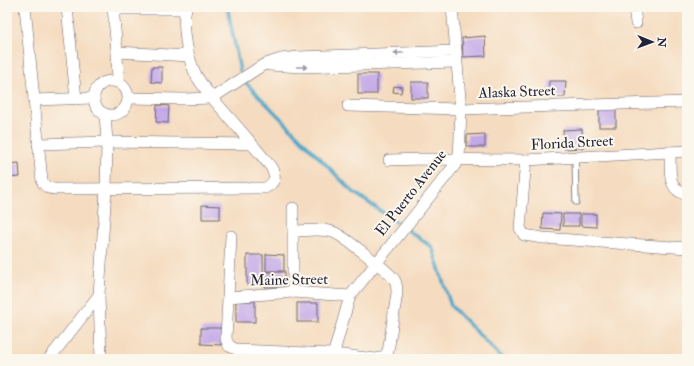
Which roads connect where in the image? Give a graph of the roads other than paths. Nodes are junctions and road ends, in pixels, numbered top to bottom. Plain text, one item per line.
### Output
1 (25, 7) edge
2 (67, 7) edge
3 (452, 7) edge
4 (634, 7) edge
5 (113, 8) edge
6 (158, 8) edge
7 (186, 8) edge
8 (636, 23) dead end
9 (117, 52) junction
10 (189, 56) junction
11 (456, 57) junction
12 (118, 82) junction
13 (94, 98) junction
14 (129, 98) junction
15 (212, 98) junction
16 (76, 99) junction
17 (34, 100) junction
18 (687, 102) edge
19 (348, 106) dead end
20 (461, 109) junction
21 (105, 114) junction
22 (107, 142) junction
23 (38, 144) junction
24 (252, 144) junction
25 (687, 151) edge
26 (670, 152) junction
27 (576, 158) junction
28 (389, 160) dead end
29 (459, 160) junction
30 (526, 160) junction
31 (106, 189) junction
32 (687, 195) edge
33 (576, 202) dead end
34 (293, 208) dead end
35 (294, 231) junction
36 (231, 236) dead end
37 (687, 248) edge
38 (376, 263) junction
39 (293, 292) junction
40 (99, 295) junction
41 (350, 296) junction
42 (228, 297) junction
43 (333, 356) edge
44 (49, 359) edge
45 (101, 359) edge

1 - 17 street
2 - 16 street
3 - 11 street, El Puerto Avenue
4 - 8 street
5 - 6 street
5 - 9 street
6 - 7 street
7 - 10 street
9 - 10 street
9 - 12 street
10 - 15 street
11 - 15 street
11 - 20 street, El Puerto Avenue
12 - 13 street
12 - 14 street
13 - 16 street
13 - 21 street
14 - 15 street
14 - 21 street
15 - 24 street
16 - 17 street
17 - 23 street
18 - 20 street, Alaska Street
19 - 20 street, Alaska Street
20 - 29 street, El Puerto Avenue
21 - 22 street
22 - 23 street
22 - 24 street
22 - 31 street
23 - 31 street
24 - 31 street
25 - 26 street, Florida Street
26 - 27 street, Florida Street
26 - 32 street
27 - 30 street, Florida Street
27 - 33 lane
28 - 29 street, Florida Street
29 - 30 street, Florida Street
29 - 38 street, El Puerto Avenue
30 - 37 street
31 - 40 street
34 - 35 street
35 - 38 street
35 - 39 street
36 - 42 street
38 - 41 street, El Puerto Avenue
38 - 43 street
39 - 41 street, Maine Street
39 - 42 street, Maine Street
40 - 44 street
40 - 45 street
41 - 43 street, El Puerto Avenue
42 - 43 street

